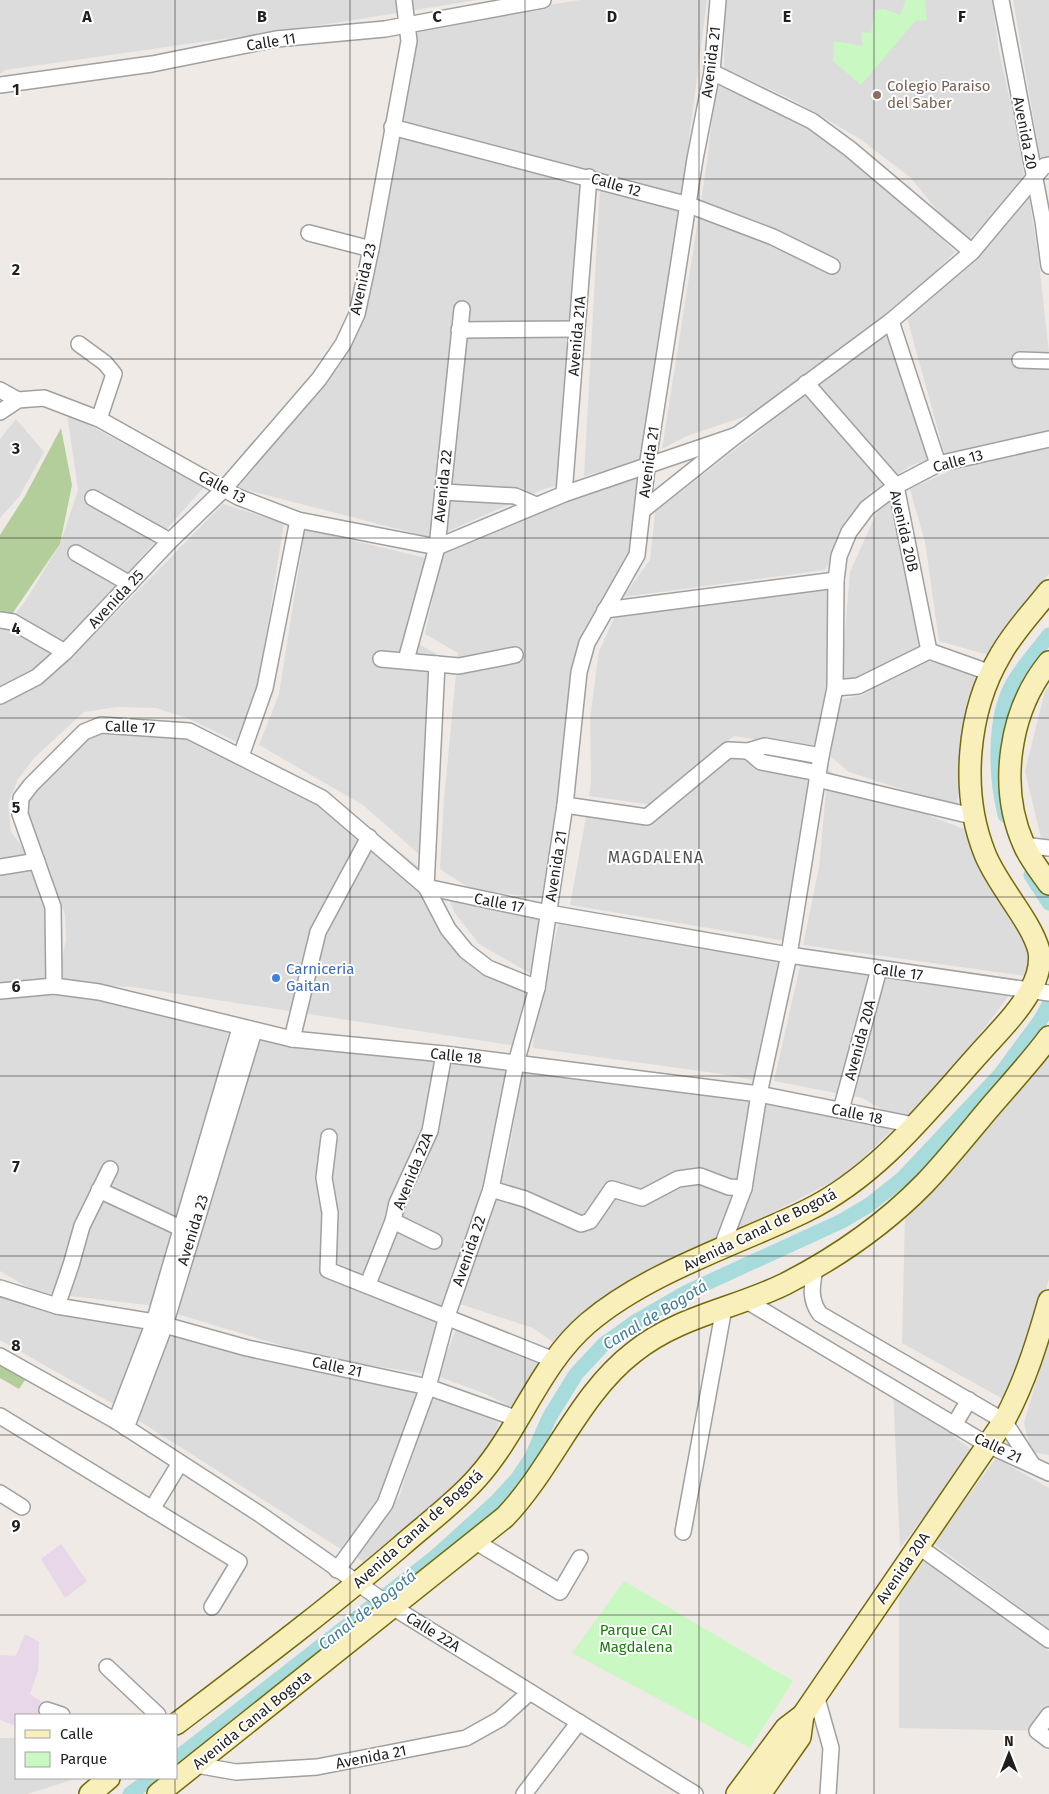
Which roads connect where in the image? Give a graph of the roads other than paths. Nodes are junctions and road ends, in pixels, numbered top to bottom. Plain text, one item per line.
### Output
1 (404, 0) edge
2 (543, 0) edge
3 (718, 0) edge
4 (1000, 0) edge
5 (409, 25) junction
6 (712, 72) junction
7 (0, 85) edge
8 (392, 127) junction
9 (1049, 165) edge
10 (589, 177) junction
11 (1034, 178) junction
12 (689, 205) junction
13 (309, 233) dead end
14 (371, 249) junction
15 (972, 252) junction
16 (832, 266) dead end
17 (1049, 266) edge
18 (462, 308) dead end
19 (891, 321) junction
20 (578, 329) junction
21 (459, 330) junction
22 (79, 344) dead end
23 (1020, 360) dead end
24 (1049, 361) edge
25 (806, 383) junction
26 (0, 390) edge
27 (18, 400) junction
28 (0, 412) edge
29 (99, 419) junction
30 (736, 435) junction
31 (1049, 440) edge
32 (938, 464) junction
33 (647, 467) junction
34 (896, 486) junction
35 (223, 490) junction
36 (443, 492) junction
37 (564, 494) junction
38 (93, 498) dead end
39 (536, 504) junction
40 (642, 510) junction
41 (298, 520) junction
42 (170, 541) junction
43 (437, 547) junction
44 (76, 553) dead end
45 (836, 580) junction
46 (130, 584) junction
47 (1049, 591) edge
48 (605, 610) junction
49 (0, 620) edge
50 (929, 651) junction
51 (65, 652) junction
52 (515, 655) dead end
53 (381, 659) dead end
54 (406, 660) junction
55 (1049, 662) edge
56 (438, 664) junction
57 (991, 673) junction
58 (835, 688) junction
59 (0, 696) edge
60 (748, 751) junction
61 (241, 756) junction
62 (821, 756) junction
63 (818, 776) junction
64 (565, 805) junction
65 (976, 817) junction
66 (369, 837) junction
67 (1024, 844) junction
68 (1049, 848) edge
69 (37, 861) junction
70 (0, 867) edge
71 (1049, 884) edge
72 (426, 887) junction
73 (549, 913) junction
74 (789, 955) junction
75 (879, 970) junction
76 (54, 986) junction
77 (537, 988) junction
78 (0, 991) edge
79 (1038, 991) edge
80 (247, 1029) junction
81 (1049, 1037) edge
82 (292, 1039) junction
83 (444, 1054) junction
84 (516, 1063) junction
85 (759, 1094) junction
86 (841, 1110) junction
87 (914, 1125) junction
88 (329, 1137) dead end
89 (110, 1169) dead end
90 (744, 1188) junction
91 (491, 1189) junction
92 (100, 1190) junction
93 (393, 1221) junction
94 (186, 1231) junction
95 (434, 1241) dead end
96 (721, 1249) junction
97 (815, 1268) junction
98 (368, 1284) junction
99 (0, 1288) edge
100 (747, 1301) junction
101 (1049, 1301) edge
102 (56, 1306) junction
103 (724, 1308) junction
104 (447, 1316) junction
105 (160, 1323) junction
106 (0, 1356) edge
107 (554, 1360) junction
108 (428, 1386) junction
109 (969, 1400) junction
110 (0, 1416) edge
111 (518, 1419) junction
112 (1004, 1421) junction
113 (121, 1424) junction
114 (954, 1425) junction
115 (988, 1445) junction
116 (180, 1463) junction
117 (1032, 1464) junction
118 (1049, 1474) edge
119 (0, 1493) edge
120 (22, 1507) dead end
121 (152, 1509) junction
122 (683, 1532) dead end
123 (476, 1542) junction
124 (918, 1546) junction
125 (580, 1558) dead end
126 (337, 1570) junction
127 (361, 1586) junction
128 (389, 1605) junction
129 (212, 1607) dead end
130 (1049, 1640) edge
131 (107, 1667) dead end
132 (530, 1692) junction
133 (816, 1695) junction
134 (47, 1710) dead end
135 (59, 1714) edge
136 (157, 1714) edge
137 (802, 1715) junction
138 (1049, 1715) edge
139 (579, 1722) junction
140 (178, 1723) edge
141 (1043, 1735) edge
142 (196, 1765) junction
143 (109, 1779) edge
144 (178, 1779) edge
145 (178, 1779) edge
146 (90, 1794) edge
147 (158, 1794) edge
148 (524, 1794) edge
149 (695, 1794) edge
150 (736, 1794) edge
151 (760, 1794) edge
152 (828, 1794) edge

1 - 5 street
2 - 5 street, Calle 11
3 - 6 street, Avenida 21
4 - 11 street, Avenida 20
5 - 7 street, Calle 11
5 - 8 street, Avenida 23
6 - 12 street, Avenida 21
6 - 15 street
8 - 10 street, Calle 12
8 - 14 street, Avenida 23
9 - 11 street
10 - 12 street, Calle 12
10 - 20 street, Avenida 21A
11 - 15 street
11 - 17 street, Avenida 20
12 - 16 street, Calle 12
12 - 33 street, Avenida 21
13 - 14 street
14 - 35 street, Avenida 23
15 - 19 street
18 - 21 street, Avenida 22
19 - 25 street
19 - 32 street
20 - 21 street
20 - 37 street, Avenida 21A
21 - 36 street, Avenida 22
22 - 29 street
23 - 24 street
25 - 30 street
25 - 34 street, Avenida 20B
26 - 27 street
27 - 28 street
27 - 29 street, Calle 13
29 - 35 street, Calle 13
30 - 33 street
30 - 40 street
31 - 32 street, Calle 13
32 - 34 street, Calle 13
33 - 37 street
33 - 40 street, Avenida 21
34 - 45 street, Calle 13
34 - 50 street, Avenida 20B
35 - 41 street, Calle 13
35 - 42 street, Avenida 25
36 - 39 street
36 - 43 street, Avenida 22
37 - 39 street
38 - 42 street
39 - 43 street
40 - 48 street, Avenida 21
41 - 43 street, Calle 13
41 - 61 street
42 - 46 street, Avenida 25
43 - 54 street, Avenida 22
44 - 46 street
45 - 48 street
45 - 58 street
46 - 51 street, Avenida 25
47 - 57 main road, Avenida Canal de Bogotá
48 - 64 street, Avenida 21
49 - 51 street
50 - 57 street
50 - 58 street
51 - 59 street, Avenida 25
52 - 56 street
53 - 54 street
54 - 56 street
55 - 67 main road
56 - 72 street
57 - 65 main road, Avenida Canal de Bogotá
58 - 62 street
60 - 62 street
60 - 63 street
60 - 64 street
61 - 66 street, Calle 17
61 - 69 street, Calle 17
62 - 63 street
63 - 65 street
63 - 74 street
64 - 73 street, Avenida 21
65 - 79 main road, Avenida Canal de Bogotá
66 - 72 street, Calle 17
66 - 82 street
67 - 68 street
67 - 71 main road
69 - 70 street
69 - 76 street
72 - 73 street, Calle 17
72 - 77 street
73 - 74 street, Calle 17
73 - 77 street, Avenida 22
74 - 75 street, Calle 17
74 - 85 street
75 - 79 street, Calle 17
75 - 86 street, Avenida 20A
76 - 78 street, Calle 18
76 - 80 street, Calle 18
77 - 84 street, Avenida 22
79 - 87 main road, Avenida Canal de Bogotá
80 - 82 street, Calle 18
80 - 94 street, Avenida 23
81 - 97 main road
82 - 83 street, Calle 18
83 - 84 street, Calle 18
83 - 93 street, Avenida 22A
84 - 85 street, Calle 18
84 - 91 street, Avenida 22
85 - 86 street, Calle 18
85 - 90 street
86 - 87 street, Calle 18
87 - 96 main road, Avenida Canal de Bogotá
88 - 98 street
89 - 92 street
90 - 91 street
90 - 96 street
91 - 104 street, Avenida 22
92 - 94 street
92 - 102 street
93 - 95 street
93 - 98 street, Avenida 22A
94 - 105 street, Avenida 23
96 - 107 main road, Avenida Canal de Bogotá
97 - 100 main road
97 - 109 street, Calle 21
98 - 104 street
99 - 102 street, Calle 21
100 - 103 main road
100 - 114 street, Calle 21
101 - 112 main road
102 - 105 street, Calle 21
103 - 122 street
103 - 123 main road
104 - 107 street
104 - 108 street, Avenida 22
105 - 108 street, Calle 21
105 - 113 street, Avenida 23
106 - 113 street, Calle 22A
107 - 111 main road, Avenida Canal de Bogotá
108 - 111 street, Calle 21
108 - 126 street, Avenida 22
109 - 112 street, Calle 21
109 - 114 street
110 - 121 street
111 - 127 main road, Avenida Canal de Bogotá
112 - 115 main road, Avenida 20A
112 - 117 street, Calle 21
113 - 116 street, Calle 22A
114 - 115 street, Calle 21
115 - 117 street, Calle 21
115 - 124 main road, Avenida 20A
116 - 121 street
116 - 126 street, Calle 22A
117 - 118 street
119 - 120 street
121 - 129 street
123 - 125 street
123 - 128 main road
124 - 130 street
124 - 133 main road, Avenida 20A
126 - 127 street, Calle 22A
127 - 128 street, Calle 22A
127 - 140 main road, Avenida Canal de Bogotá
128 - 132 street, Calle 22A
128 - 142 main road, Avenida Canal Bogota
131 - 136 street
132 - 139 street, Calle 22A
132 - 142 street, Avenida 21
133 - 137 main road, Avenida 20A
133 - 152 street
134 - 135 street
137 - 150 main road, Avenida 20A
137 - 151 main road, Avenida 20A
138 - 141 street
139 - 148 street
139 - 149 street, Calle 22A
142 - 145 main road, Avenida Canal Bogota
143 - 146 main road
144 - 147 main road, Avenida Canal Bogota

